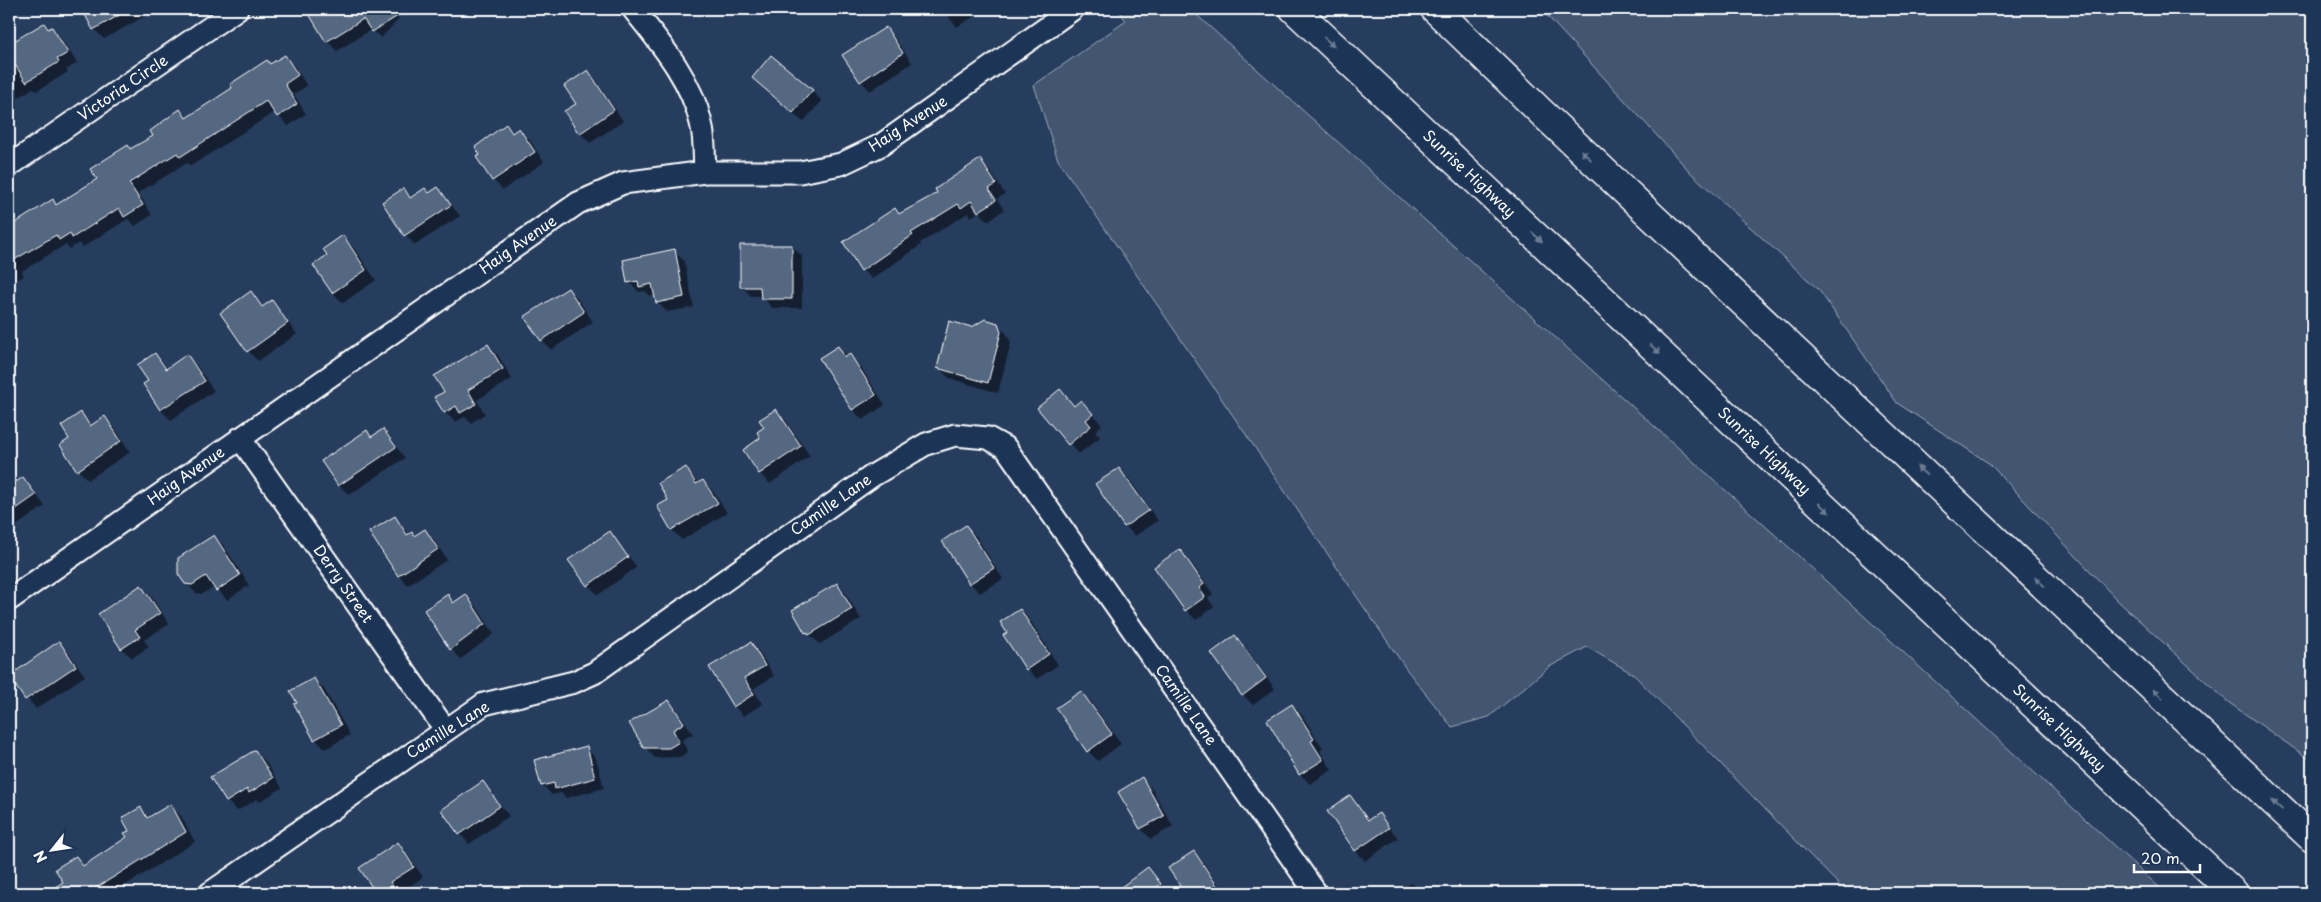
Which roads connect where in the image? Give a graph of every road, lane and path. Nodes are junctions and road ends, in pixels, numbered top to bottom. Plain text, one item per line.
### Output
1 (236, 9) edge
2 (633, 9) edge
3 (1073, 9) edge
4 (1294, 9) edge
5 (1435, 9) edge
6 (1459, 9) edge
7 (1540, 111) junction
8 (9, 166) edge
9 (705, 172) junction
10 (240, 438) junction
11 (9, 600) edge
12 (445, 729) junction
13 (2312, 838) edge
14 (210, 893) edge
15 (1316, 893) edge
16 (2234, 893) edge

1 - 8 street, Victoria Circle
2 - 9 street
3 - 9 street, Haig Avenue
4 -> 16 highway, Sunrise Highway
5 - 7 highway
6 - 7 highway
13 -> 7 highway
9 - 10 street, Haig Avenue
10 - 11 street, Haig Avenue
10 - 12 street, Derry Street
12 - 14 street, Camille Lane
12 - 15 street, Camille Lane

